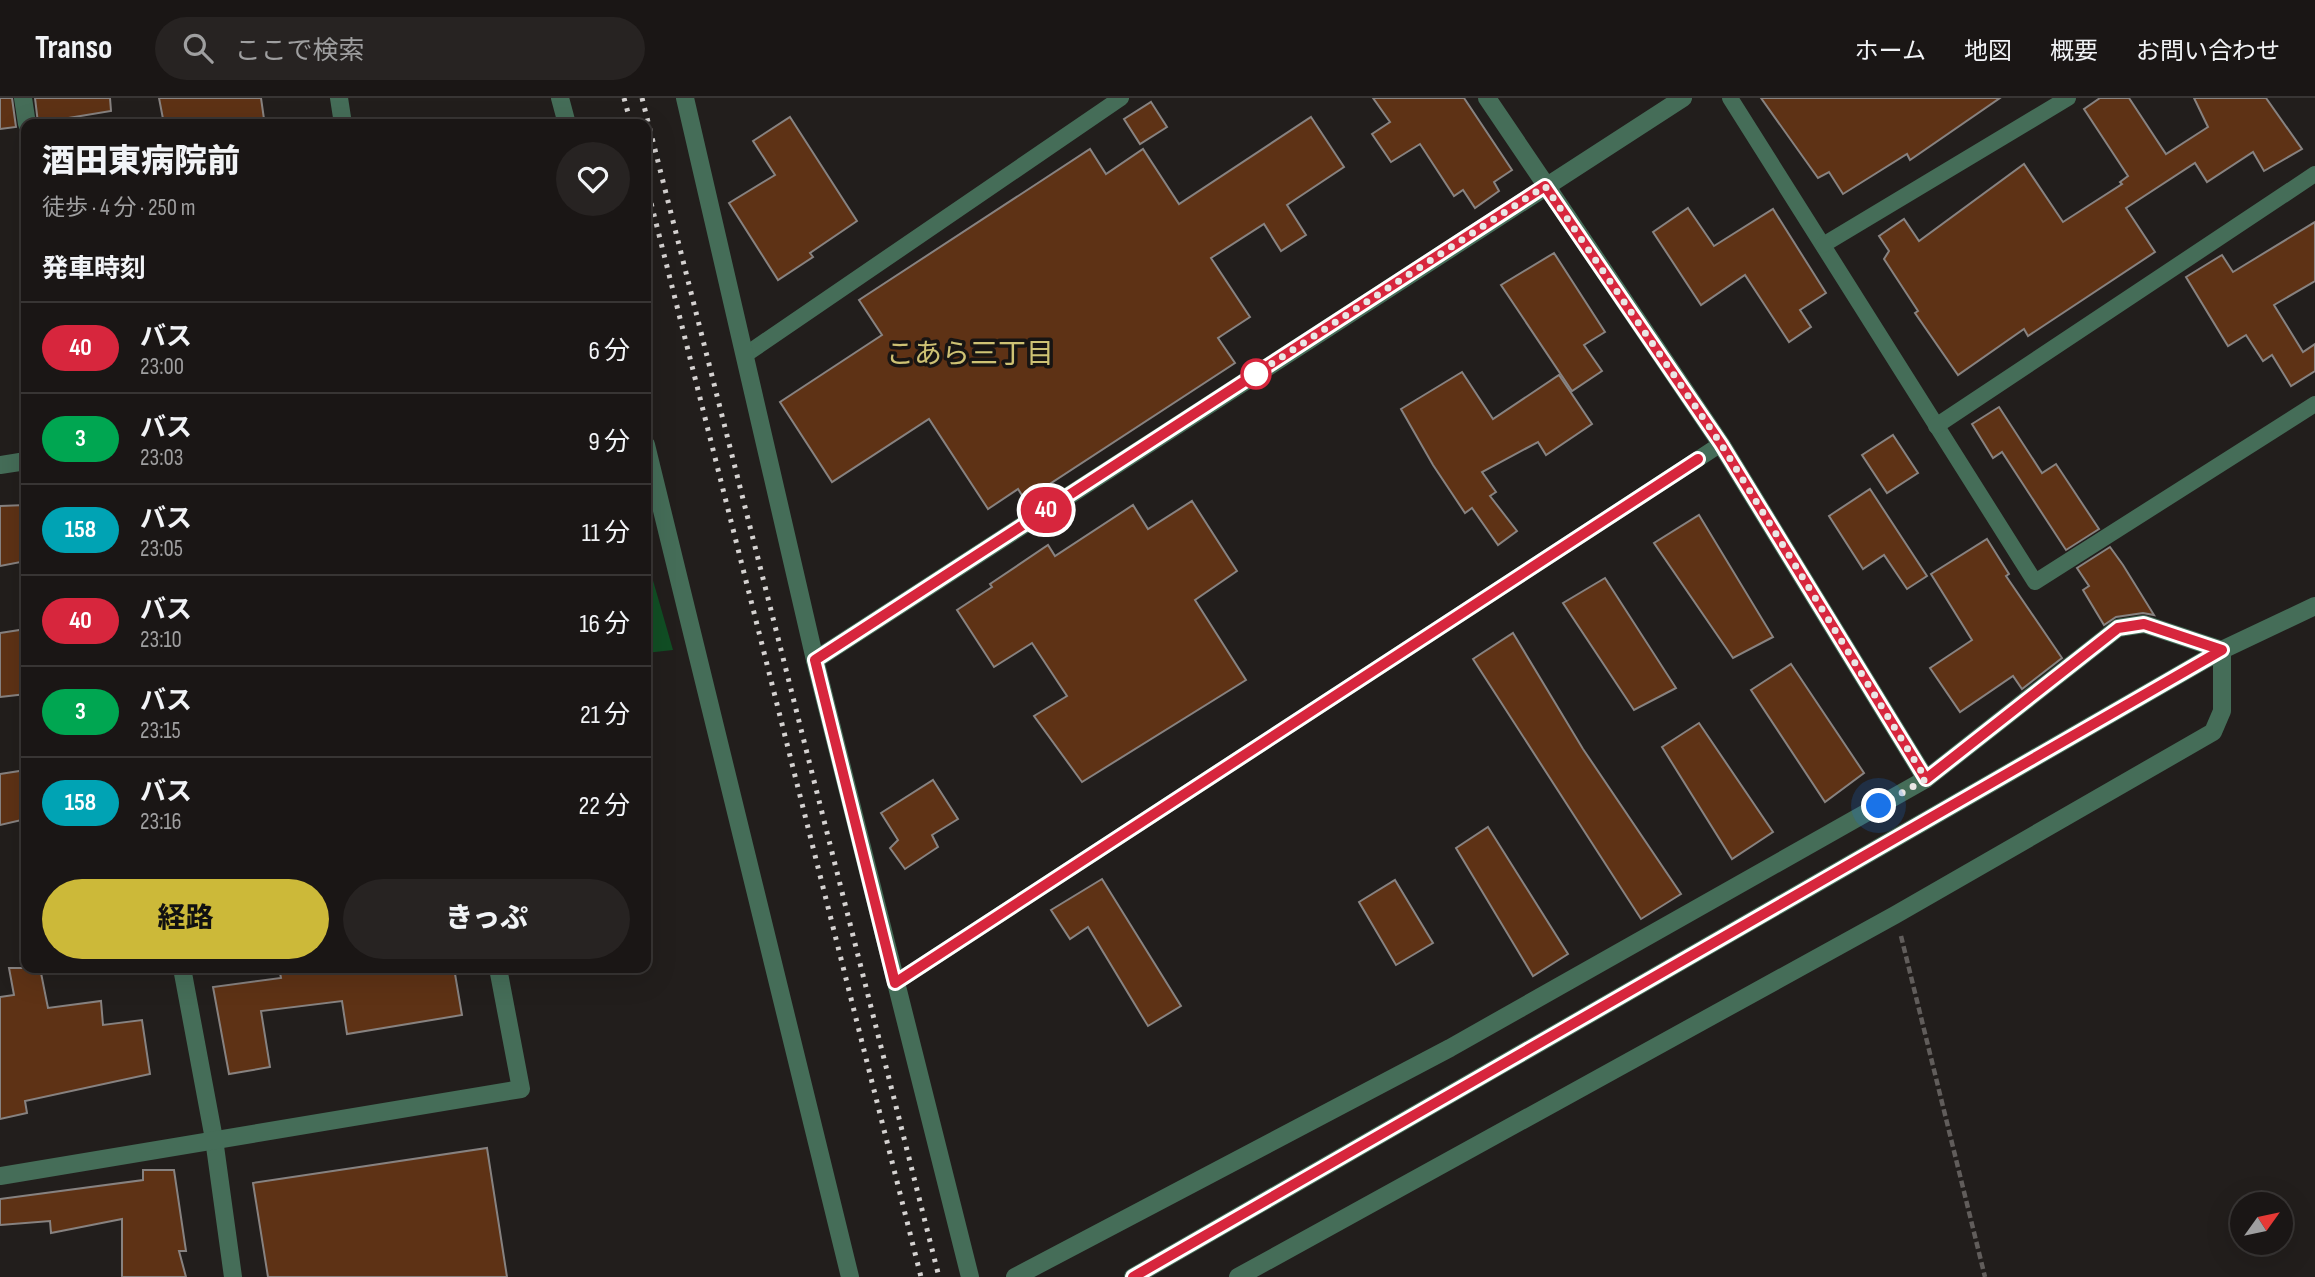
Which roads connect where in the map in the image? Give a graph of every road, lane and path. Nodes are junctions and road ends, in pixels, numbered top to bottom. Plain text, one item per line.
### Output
1 (23, 98) edge
2 (339, 98) edge
3 (560, 98) edge
4 (685, 98) edge
5 (1121, 98) edge
6 (1487, 98) edge
7 (1683, 98) edge
8 (1730, 98) edge
9 (2068, 98) edge
10 (26, 119) edge
11 (342, 119) edge
12 (566, 119) edge
13 (2315, 174) edge
14 (1545, 186) junction
15 (1823, 245) junction
16 (745, 355) junction
17 (2315, 404) edge
18 (1936, 426) junction
19 (1721, 444) junction
20 (21, 462) edge
21 (0, 465) edge
22 (651, 465) edge
23 (2315, 606) edge
24 (2222, 650) junction
25 (815, 660) junction
26 (1926, 779) junction
27 (1895, 915) junction
28 (183, 973) edge
29 (499, 973) edge
30 (895, 983) junction
31 (214, 1139) junction
32 (0, 1176) edge
33 (233, 1277) edge
34 (850, 1277) edge
35 (970, 1277) edge
36 (1015, 1277) edge
37 (1133, 1277) edge
38 (1238, 1277) edge
39 (1985, 1277) edge

1 - 10 street
2 - 11 street
3 - 12 street
4 - 16 street
5 - 16 lane
6 - 14 street
7 - 14 street
8 - 15 lane
9 - 15 lane
13 - 18 lane
14 - 19 street
14 - 25 street
15 - 18 lane
16 - 25 street
17 - 18 lane
19 - 26 street
19 - 30 lane
20 - 21 street
22 - 34 street
23 - 24 street
24 - 26 street
24 - 27 street
24 - 37 street
25 - 30 street
26 - 36 street
27 - 38 street
27 - 39 path
28 - 31 street
29 - 31 street
30 - 35 street
31 - 32 street
31 - 33 street

